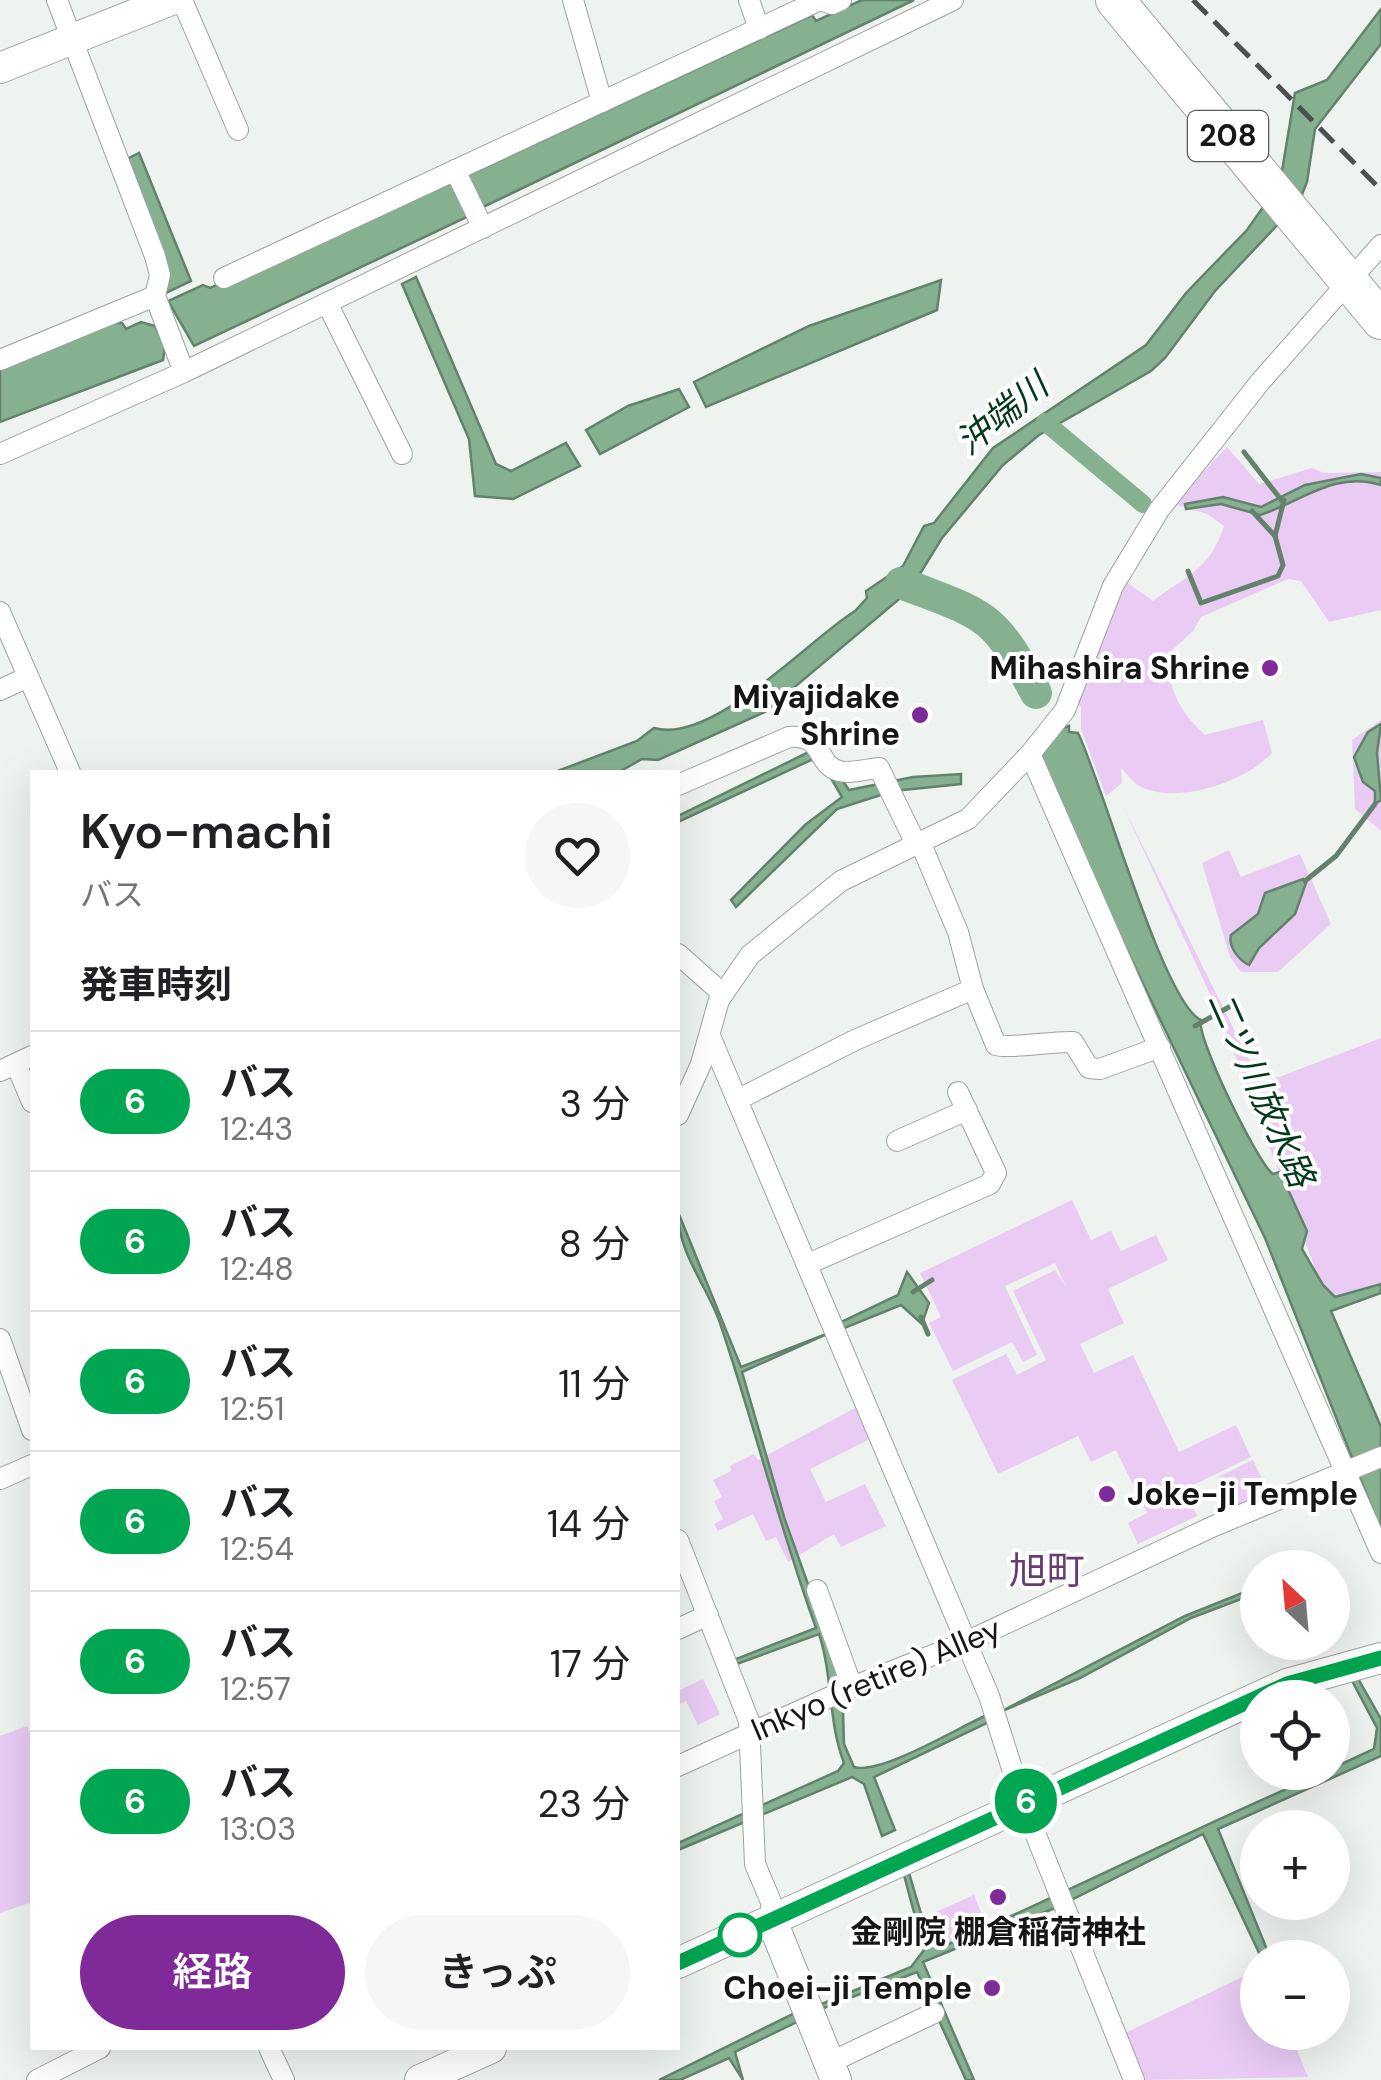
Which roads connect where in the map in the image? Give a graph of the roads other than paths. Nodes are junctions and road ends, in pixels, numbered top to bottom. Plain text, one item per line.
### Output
1 (56, 0) edge
2 (171, 0) edge
3 (182, 0) edge
4 (573, 0) edge
5 (749, 0) edge
6 (821, 0) edge
7 (841, 0) edge
8 (953, 0) edge
9 (1114, 0) edge
10 (927, 6) edge
11 (759, 28) junction
12 (73, 39) junction
13 (0, 68) edge
14 (602, 102) junction
15 (238, 130) dead end
16 (455, 171) junction
17 (482, 227) junction
18 (1381, 245) edge
19 (1345, 276) junction
20 (224, 278) dead end
21 (155, 296) junction
22 (328, 303) junction
23 (1381, 320) edge
24 (0, 360) edge
25 (180, 364) junction
26 (0, 454) edge
27 (402, 454) dead end
28 (0, 612) edge
29 (28, 677) junction
30 (0, 690) edge
31 (1030, 754) junction
32 (69, 770) edge
33 (680, 785) edge
34 (919, 845) junction
35 (680, 956) edge
36 (973, 989) junction
37 (722, 994) junction
38 (710, 1036) junction
39 (1160, 1047) junction
40 (737, 1100) junction
41 (680, 1111) edge
42 (897, 1141) dead end
43 (808, 1264) junction
44 (0, 1339) edge
45 (30, 1424) edge
46 (1381, 1457) edge
47 (30, 1466) edge
48 (1352, 1470) junction
49 (0, 1479) edge
50 (680, 1545) edge
51 (1381, 1553) edge
52 (816, 1590) dead end
53 (708, 1615) junction
54 (680, 1628) edge
55 (966, 1642) junction
56 (1381, 1658) edge
57 (842, 1691) junction
58 (748, 1734) junction
59 (680, 1765) edge
60 (1023, 1803) junction
61 (772, 1920) junction
62 (680, 1962) edge
63 (934, 2013) dead end
64 (96, 2050) edge
65 (270, 2050) edge
66 (488, 2050) edge
67 (832, 2071) edge
68 (37, 2080) edge
69 (284, 2080) edge
70 (421, 2080) edge
71 (1134, 2080) edge

1 - 12 street
2 - 12 street
3 - 15 street
4 - 14 street
5 - 11 street
6 - 7 street
6 - 11 street
8 - 10 street
9 - 19 highway, 208
10 - 17 street
11 - 14 street
12 - 13 street
12 - 21 street
14 - 16 street
16 - 17 street
16 - 20 street
17 - 22 street
18 - 19 street
19 - 23 highway, 208
19 - 31 street
21 - 24 street
21 - 25 street
22 - 25 street
22 - 27 street
25 - 26 street
28 - 29 street
29 - 30 street
29 - 32 street
31 - 34 street
31 - 39 street
33 - 34 street
34 - 36 street
34 - 37 street
35 - 37 street
36 - 39 street
36 - 40 street
37 - 38 street
38 - 40 street
38 - 41 street
39 - 48 street
40 - 43 street
42 - 43 street
43 - 55 street
44 - 45 street
46 - 48 street, Inkyo (retire) Alley
47 - 49 street
48 - 51 street
48 - 55 street, Inkyo (retire) Alley
50 - 53 street
52 - 57 street
53 - 54 street
53 - 58 street
55 - 57 street, Inkyo (retire) Alley
55 - 60 street
56 - 60 street
57 - 58 street, Inkyo (retire) Alley
58 - 59 street, Inkyo (retire) Alley
58 - 61 street
60 - 61 street
60 - 71 street
61 - 62 street
61 - 67 street
63 - 67 street
64 - 68 street
65 - 69 street
66 - 70 street

